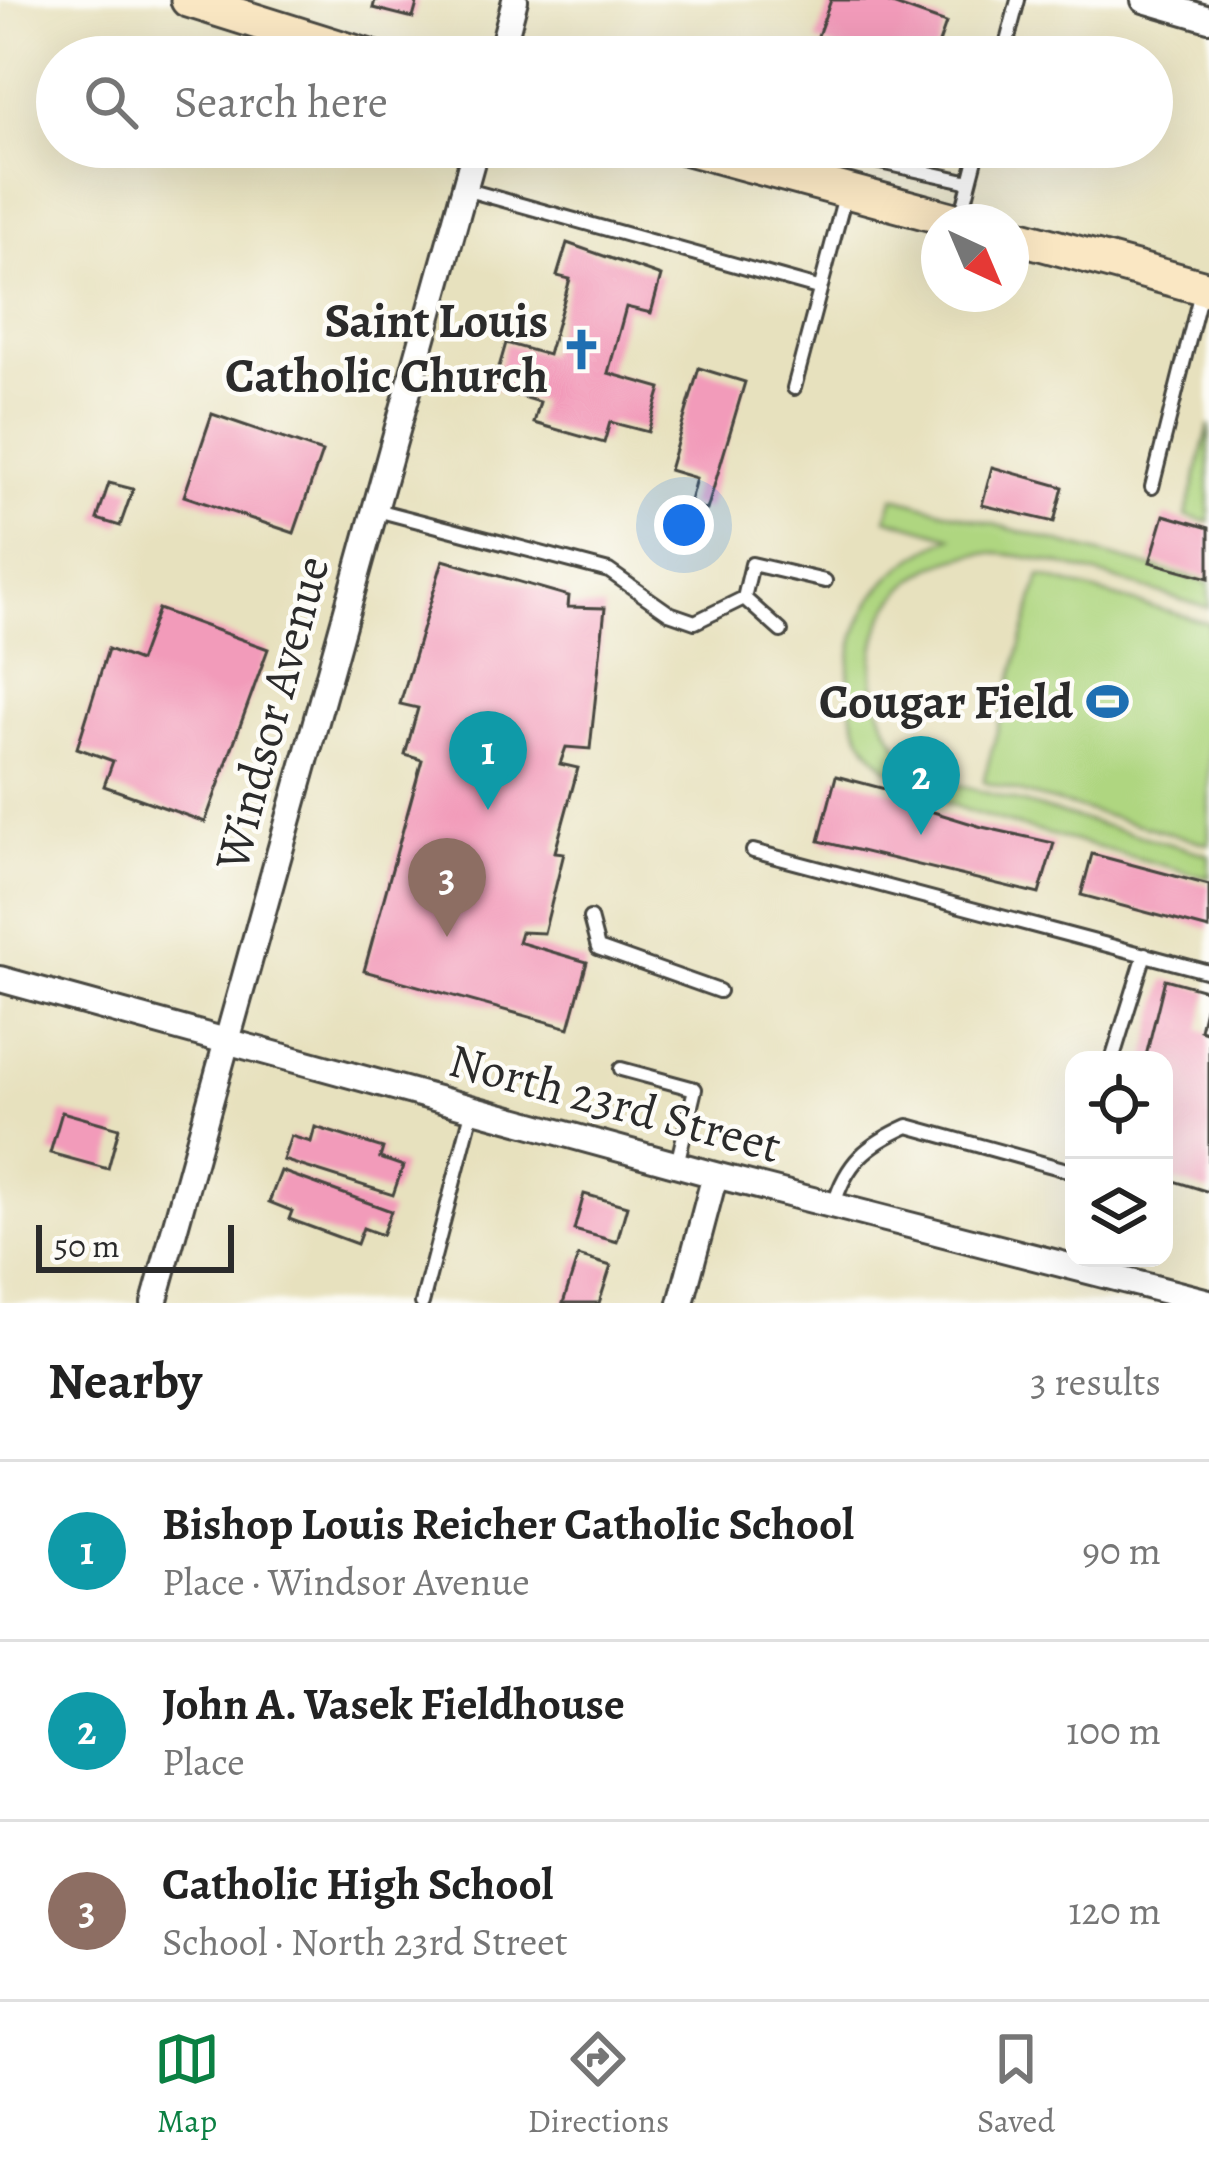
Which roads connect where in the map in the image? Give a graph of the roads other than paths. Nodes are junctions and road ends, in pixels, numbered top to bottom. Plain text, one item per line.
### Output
1 (188, 0) edge
2 (515, 0) edge
3 (1018, 0) edge
4 (1144, 0) edge
5 (248, 9) edge
6 (1209, 19) edge
7 (317, 36) edge
8 (506, 36) edge
9 (1009, 36) edge
10 (470, 168) edge
11 (824, 168) edge
12 (916, 168) joint
13 (974, 168) edge
14 (970, 182) junction
15 (464, 189) junction
16 (846, 191) junction
17 (965, 204) edge
18 (904, 206) junction
19 (921, 211) edge
20 (1029, 240) edge
21 (818, 288) junction
22 (1206, 288) edge
23 (794, 388) dead end
24 (1152, 487) dead end
25 (372, 509) junction
26 (825, 581) dead end
27 (744, 598) junction
28 (781, 631) dead end
29 (753, 850) dead end
30 (590, 918) dead end
31 (1144, 954) junction
32 (1209, 972) edge
33 (0, 980) edge
34 (719, 992) dead end
35 (226, 1040) junction
36 (1115, 1051) edge
37 (621, 1069) dead end
38 (473, 1108) junction
39 (677, 1165) junction
40 (1065, 1170) edge
41 (715, 1175) junction
42 (834, 1206) junction
43 (1202, 1302) edge
44 (154, 1303) edge
45 (422, 1303) edge
46 (681, 1303) edge

1 - 5 main road
2 - 8 street
3 - 9 lane
4 - 6 street
5 - 7 main road
10 - 15 street, Windsor Avenue
11 - 16 main road
12 - 14 lane
12 - 18 lane
13 - 14 lane
14 - 17 lane
15 - 21 lane
15 - 25 street, Windsor Avenue
16 - 18 main road
16 - 21 lane
18 - 19 main road
20 - 22 main road
21 - 23 lane
22 - 24 lane
25 - 27 lane
25 - 35 street, Windsor Avenue
26 - 27 lane
27 - 28 lane
29 - 31 lane
30 - 34 lane
31 - 32 lane
31 - 36 lane
33 - 35 street, North 23rd Street
35 - 38 street, North 23rd Street
35 - 44 street, Windsor Avenue
37 - 39 lane
38 - 39 street, North 23rd Street
38 - 45 lane
39 - 41 street, North 23rd Street
40 - 42 lane
41 - 42 street, North 23rd Street
41 - 46 street
42 - 43 street, North 23rd Street

